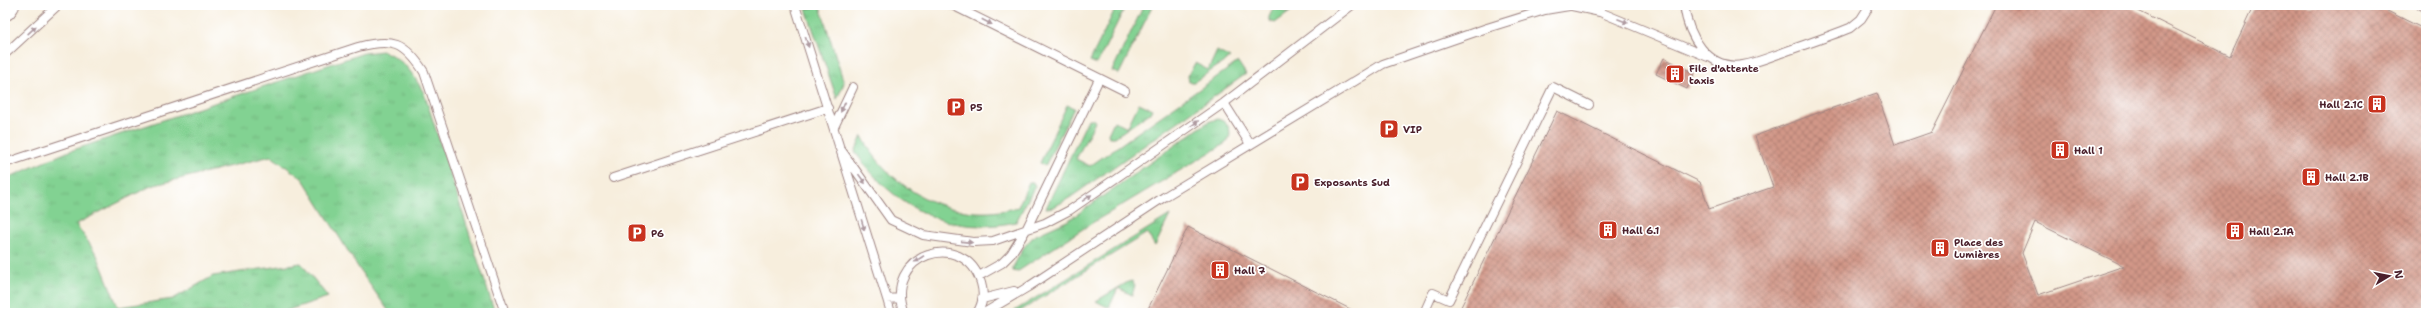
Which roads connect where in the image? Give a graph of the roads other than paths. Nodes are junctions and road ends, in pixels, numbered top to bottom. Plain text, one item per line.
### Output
1 (8, 5) edge
2 (58, 5) edge
3 (795, 5) edge
4 (952, 5) edge
5 (1352, 5) edge
6 (1574, 5) edge
7 (1684, 5) edge
8 (1870, 5) edge
9 (2421, 5) edge
10 (2426, 8) edge
11 (5, 9) edge
12 (5, 54) edge
13 (1709, 58) junction
14 (1099, 79) junction
15 (853, 87) dead end
16 (1125, 91) dead end
17 (1224, 103) junction
18 (1589, 105) dead end
19 (828, 108) junction
20 (834, 127) junction
21 (1250, 144) junction
22 (839, 147) junction
23 (5, 162) edge
24 (612, 178) dead end
25 (1026, 230) junction
26 (979, 276) junction
27 (1028, 287) junction
28 (900, 298) junction
29 (887, 299) junction
30 (982, 299) junction
31 (505, 313) edge
32 (891, 313) edge
33 (904, 313) edge
34 (977, 313) edge
35 (984, 313) edge
36 (1424, 313) edge

1 - 11 street
12 -> 2 lane
3 -> 19 lane
4 -> 14 lane
5 - 17 lane
6 -> 13 lane
6 - 21 lane
7 - 13 lane
8 - 13 lane
9 - 10 lane
14 - 16 lane
14 - 25 lane
15 -> 20 lane
17 - 21 lane
25 -> 17 lane
18 - 36 lane
19 - 20 lane
19 - 24 lane
20 - 22 lane
21 - 27 lane
22 -> 25 lane
22 -> 29 lane
23 - 31 lane
25 - 26 lane
26 -> 28 lane
26 - 30 lane
27 - 30 lane
27 - 35 lane
28 - 29 lane
28 - 33 lane
29 - 32 lane
30 - 34 lane

